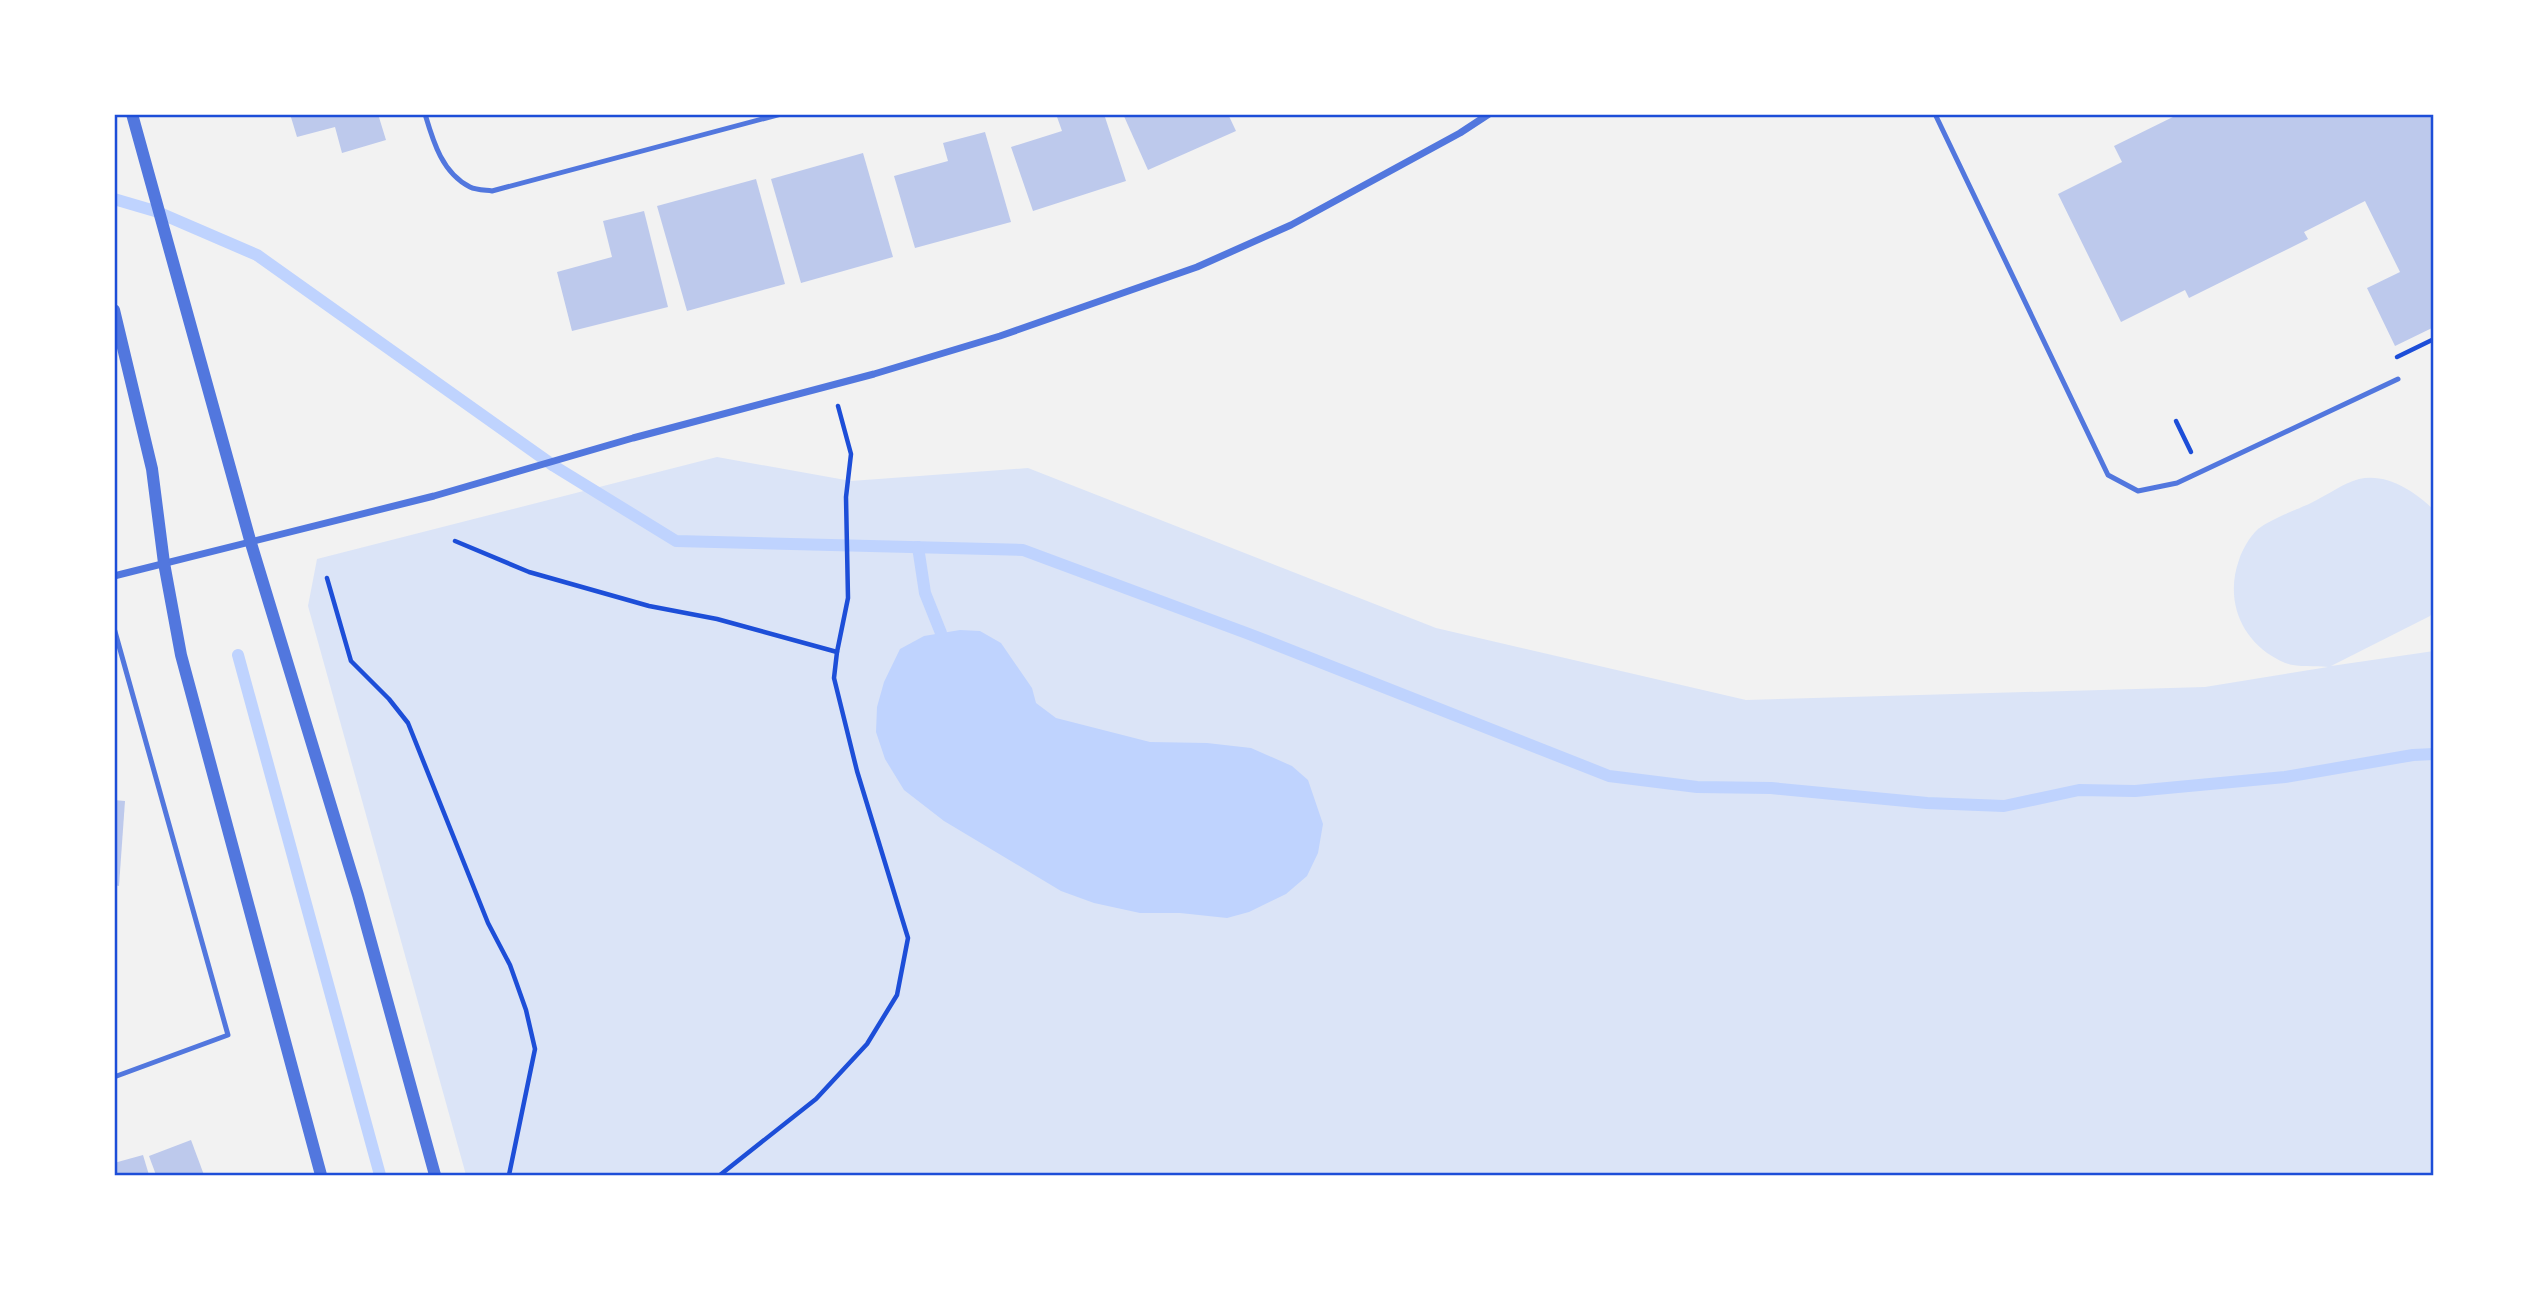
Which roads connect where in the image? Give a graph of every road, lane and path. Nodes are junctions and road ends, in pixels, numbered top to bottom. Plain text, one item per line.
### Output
1 (425, 114) edge
2 (781, 114) edge
3 (1489, 114) edge
4 (1935, 114) edge
5 (133, 120) edge
6 (114, 310) edge
7 (2434, 339) edge
8 (2394, 358) dead end
9 (2399, 379) dead end
10 (832, 385) junction
11 (2176, 421) dead end
12 (2201, 472) junction
13 (250, 540) junction
14 (455, 541) dead end
15 (164, 563) junction
16 (114, 576) edge
17 (327, 578) dead end
18 (114, 628) edge
19 (837, 652) junction
20 (114, 1077) edge
21 (321, 1175) edge
22 (435, 1175) edge
23 (509, 1175) edge
24 (720, 1175) edge

1 - 2 lane
3 - 10 street
4 - 12 lane
5 - 13 street
6 - 15 street
7 - 8 path
9 - 12 lane
10 - 13 street
10 - 19 path
11 - 12 path
13 - 15 street
13 - 22 street
14 - 19 path
15 - 16 street
15 - 21 street
17 - 23 path
18 - 20 lane
19 - 24 path

